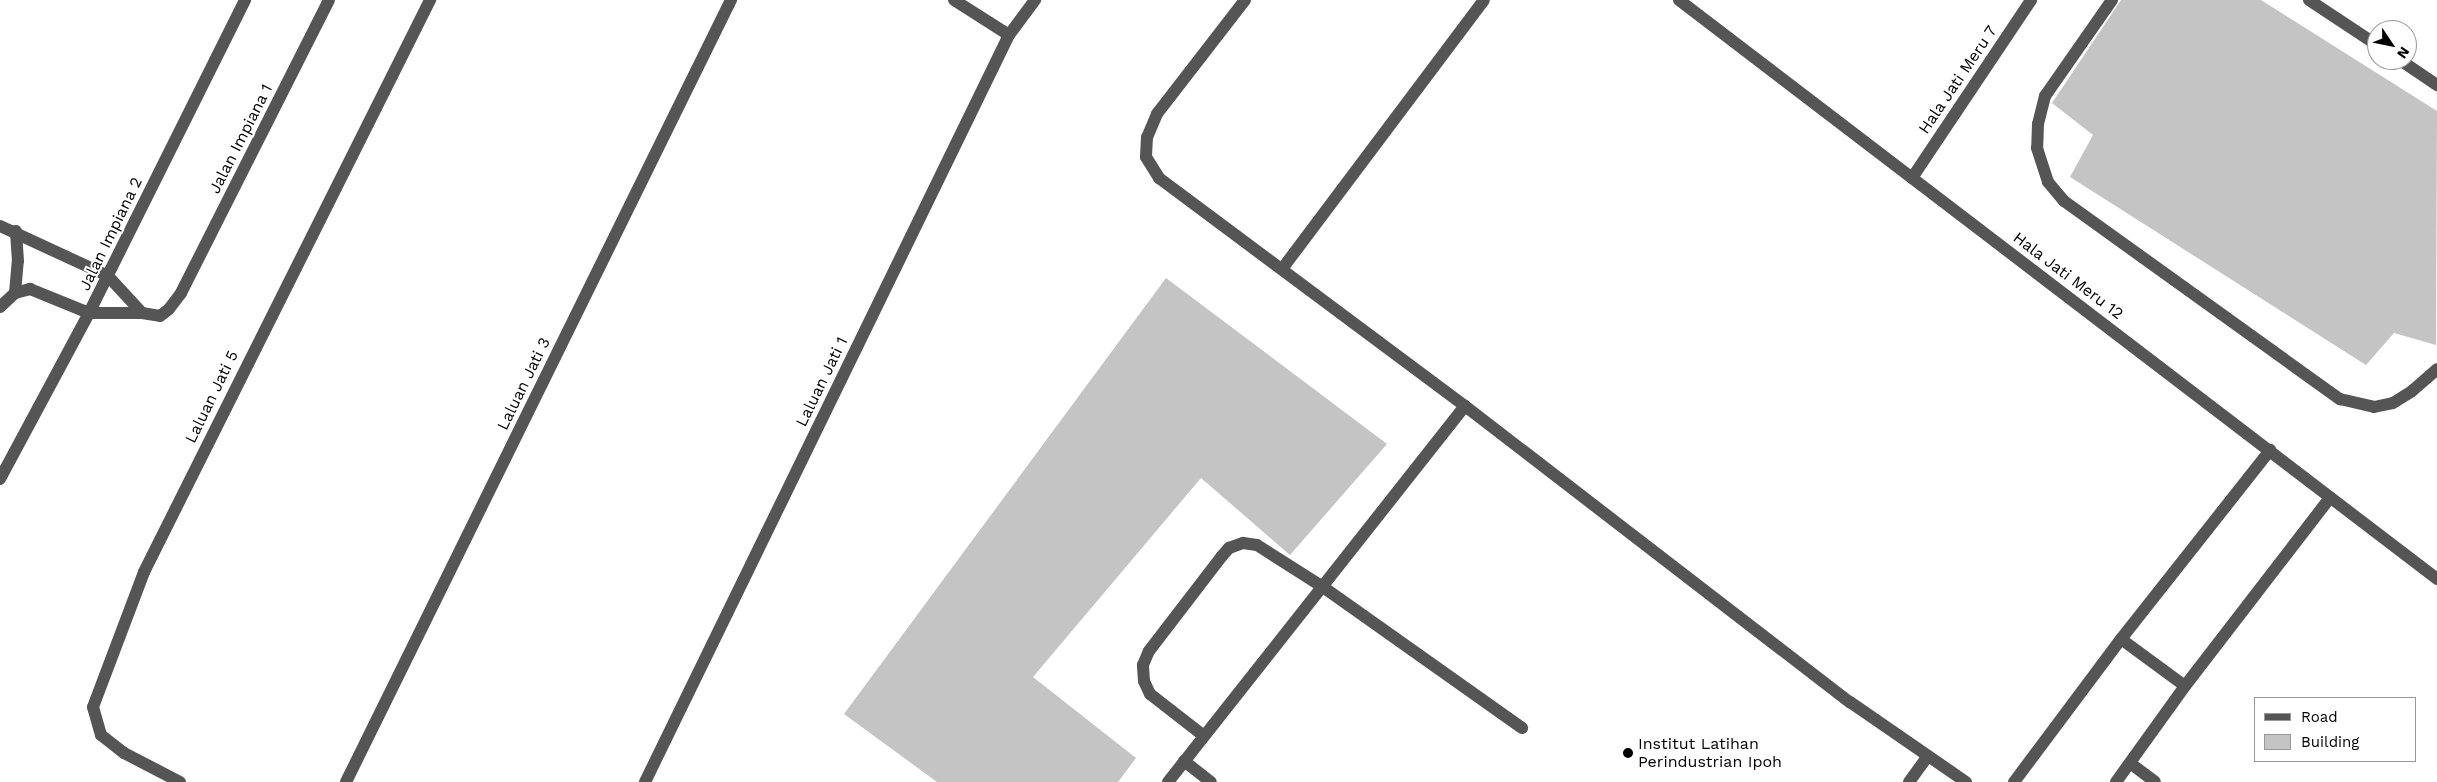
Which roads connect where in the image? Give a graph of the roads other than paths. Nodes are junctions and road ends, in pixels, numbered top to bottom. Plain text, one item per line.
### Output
1 (245, 0) edge
2 (329, 0) edge
3 (430, 0) edge
4 (731, 0) edge
5 (954, 0) edge
6 (1035, 0) edge
7 (1244, 0) edge
8 (1484, 0) edge
9 (1679, 0) edge
10 (2031, 0) edge
11 (2112, 0) edge
12 (2309, 0) edge
13 (1009, 35) junction
14 (2367, 38) edge
15 (2415, 70) edge
16 (2437, 85) edge
17 (1912, 178) junction
18 (0, 226) edge
19 (16, 231) junction
20 (1282, 269) junction
21 (108, 276) junction
22 (15, 293) junction
23 (0, 307) edge
24 (89, 313) junction
25 (142, 313) junction
26 (2437, 369) edge
27 (1465, 406) junction
28 (2270, 450) junction
29 (0, 480) edge
30 (2330, 498) junction
31 (2437, 579) edge
32 (1323, 587) junction
33 (2122, 639) junction
34 (2186, 686) junction
35 (1522, 728) dead end
36 (1204, 736) junction
37 (1928, 756) junction
38 (1184, 761) junction
39 (2130, 763) junction
40 (180, 782) edge
41 (346, 782) edge
42 (646, 782) edge
43 (1168, 782) edge
44 (1211, 782) edge
45 (1909, 782) edge
46 (1966, 782) edge
47 (2014, 782) edge
48 (2116, 782) edge
49 (2155, 782) edge

1 - 21 street, Jalan Impiana 2
2 - 25 street, Jalan Impiana 1
3 - 40 street, Laluan Jati 5
4 - 41 street, Laluan Jati 3
5 - 13 street
6 - 13 street, Laluan Jati 1
7 - 20 street
8 - 20 street
9 - 17 street, Hala Jati Meru 12
10 - 17 street, Hala Jati Meru 7
11 - 26 street
12 - 14 street
13 - 42 street, Laluan Jati 1
15 - 16 street
17 - 28 street, Hala Jati Meru 12
18 - 19 street
19 - 21 street
19 - 22 street
20 - 27 street
21 - 24 street, Jalan Impiana 2
21 - 25 street
22 - 23 street
22 - 24 street
24 - 25 street
24 - 29 street, Jalan Impiana 2
27 - 32 street
27 - 37 street
28 - 30 street, Hala Jati Meru 12
28 - 33 street
30 - 31 street, Hala Jati Meru 12
30 - 34 street
32 - 35 street
32 - 36 street
32 - 36 street
33 - 34 street
33 - 47 street
34 - 39 street
36 - 38 street
37 - 45 street
37 - 46 street
38 - 43 street
38 - 44 street
39 - 48 street
39 - 49 street

